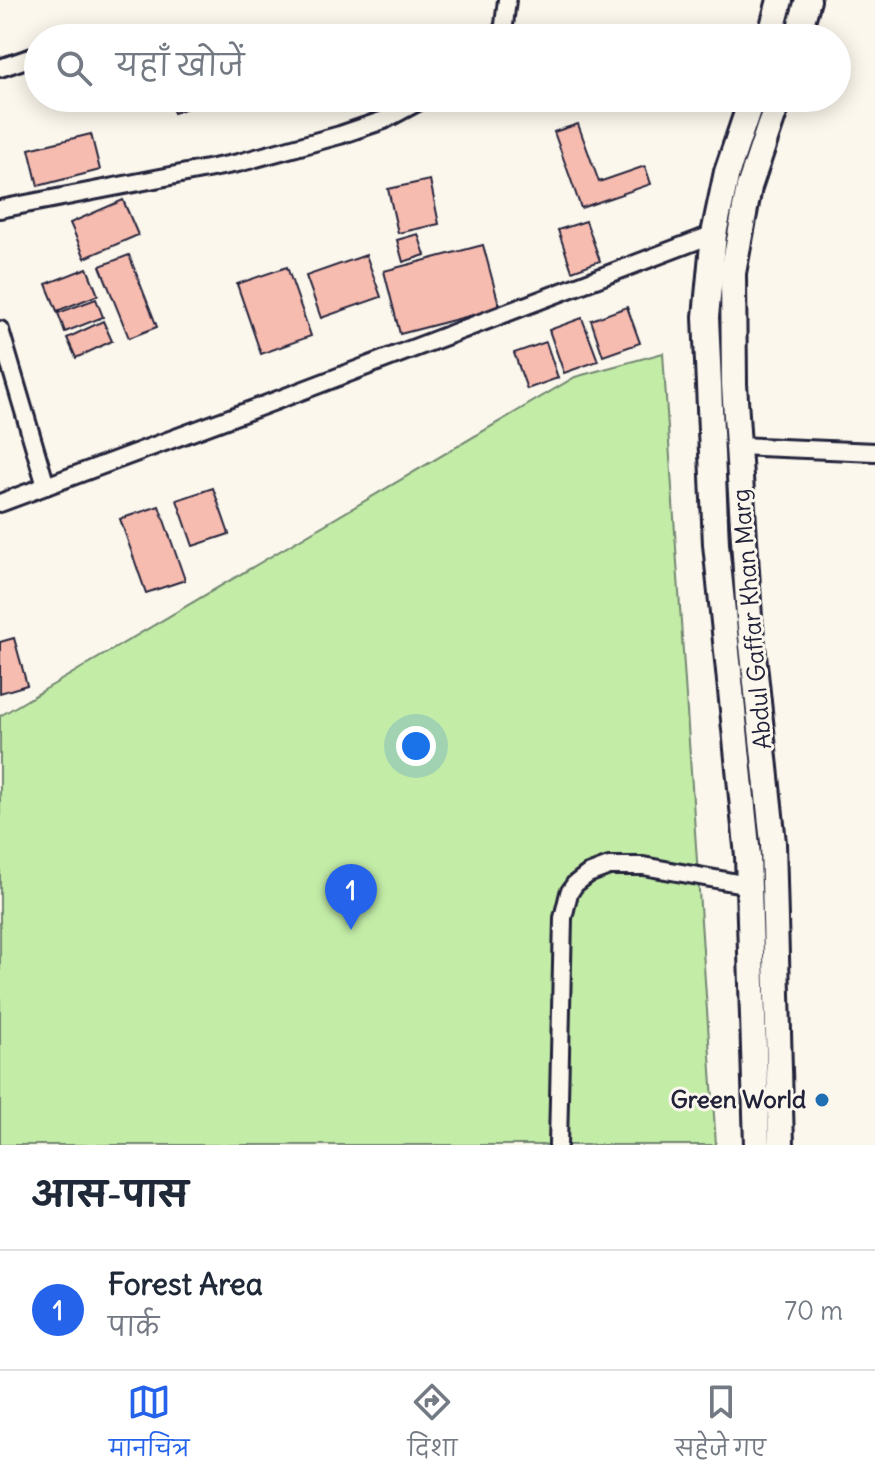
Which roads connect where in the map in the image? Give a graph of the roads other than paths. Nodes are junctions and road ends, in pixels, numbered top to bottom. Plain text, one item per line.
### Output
1 (507, 0) edge
2 (780, 0) edge
3 (808, 0) edge
4 (504, 24) edge
5 (774, 24) edge
6 (801, 24) edge
7 (24, 60) edge
8 (0, 68) edge
9 (399, 112) edge
10 (747, 112) edge
11 (774, 112) edge
12 (0, 209) edge
13 (714, 234) junction
14 (0, 330) edge
15 (738, 446) junction
16 (875, 452) edge
17 (46, 486) junction
18 (0, 503) edge
19 (749, 885) junction
20 (558, 1145) edge
21 (757, 1145) edge
22 (781, 1145) edge

1 - 4 street
2 - 5 main road
3 - 6 main road
7 - 8 street
9 - 12 street
10 - 13 main road, Abdul Gaffar Khan Marg
11 - 15 main road, Abdul Gaffar Khan Marg
13 - 17 street
13 - 19 main road, Abdul Gaffar Khan Marg
14 - 17 street
15 - 16 street
15 - 22 main road, Abdul Gaffar Khan Marg
17 - 18 street
19 - 20 street
19 - 21 main road, Abdul Gaffar Khan Marg

